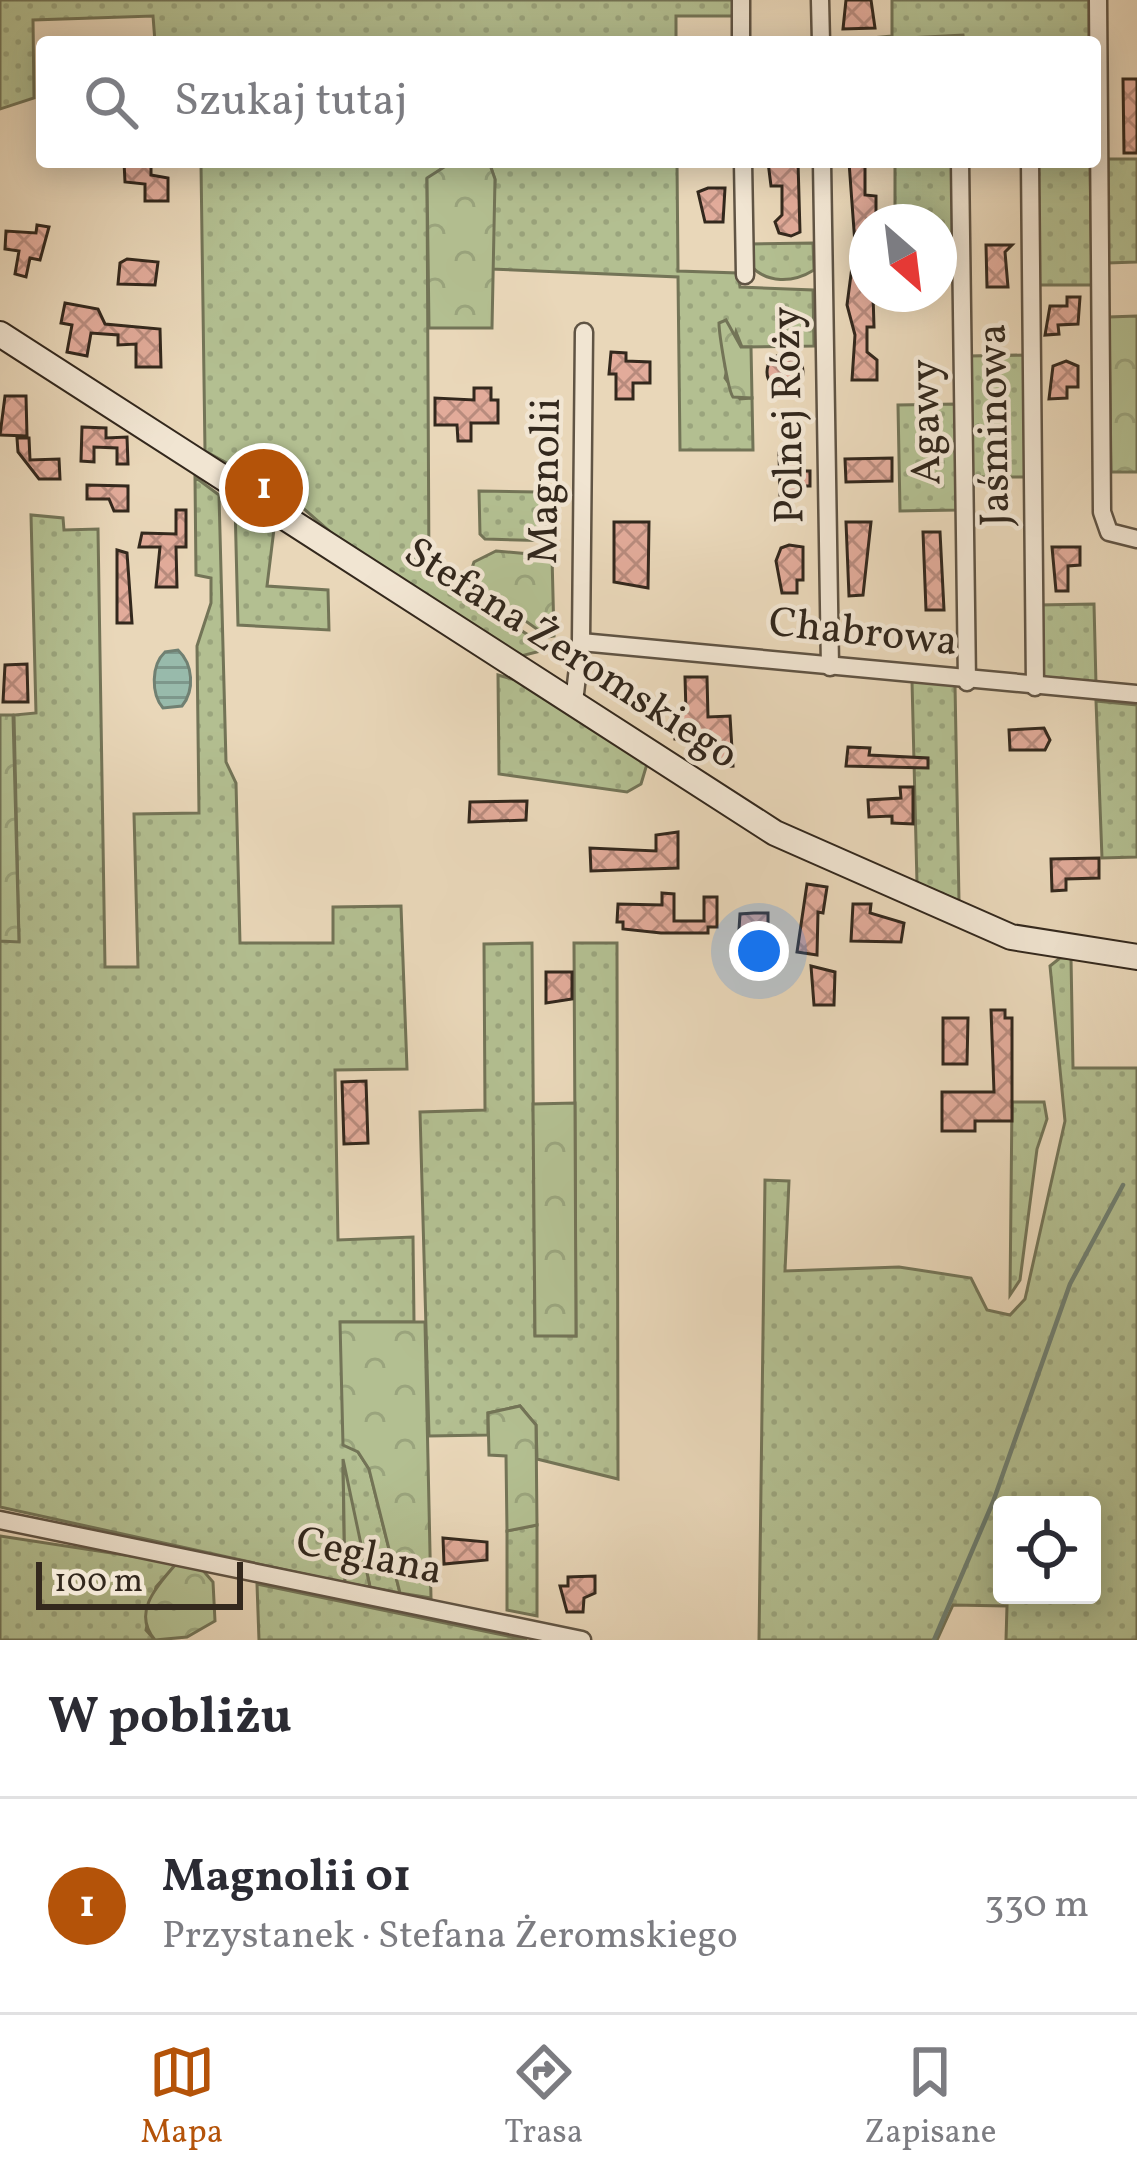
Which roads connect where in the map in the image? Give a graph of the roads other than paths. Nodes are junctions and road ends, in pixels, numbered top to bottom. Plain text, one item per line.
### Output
1 (741, 0) edge
2 (820, 0) edge
3 (1098, 0) edge
4 (741, 36) edge
5 (820, 36) edge
6 (1098, 36) edge
7 (743, 168) edge
8 (822, 168) edge
9 (960, 168) edge
10 (1030, 168) edge
11 (1099, 168) edge
12 (745, 275) dead end
13 (584, 332) dead end
14 (0, 334) edge
15 (1137, 539) edge
16 (581, 642) junction
17 (830, 667) junction
18 (967, 682) junction
19 (1035, 687) junction
20 (1137, 694) edge
21 (574, 702) junction
22 (1137, 957) edge
23 (0, 1520) edge
24 (582, 1640) edge

1 - 4 street
2 - 5 street
3 - 6 street
7 - 12 street
8 - 17 street, Polnej Róży
9 - 18 street, Agawy
10 - 19 street, Jaśminowa
11 - 15 street
13 - 16 street, Magnolii
14 - 21 street, Stefana Żeromskiego
16 - 17 street, Chabrowa
16 - 21 street, Magnolii
17 - 18 street, Chabrowa
18 - 19 street, Chabrowa
19 - 20 street, Chabrowa
21 - 22 street, Stefana Żeromskiego
23 - 24 street, Ceglana

